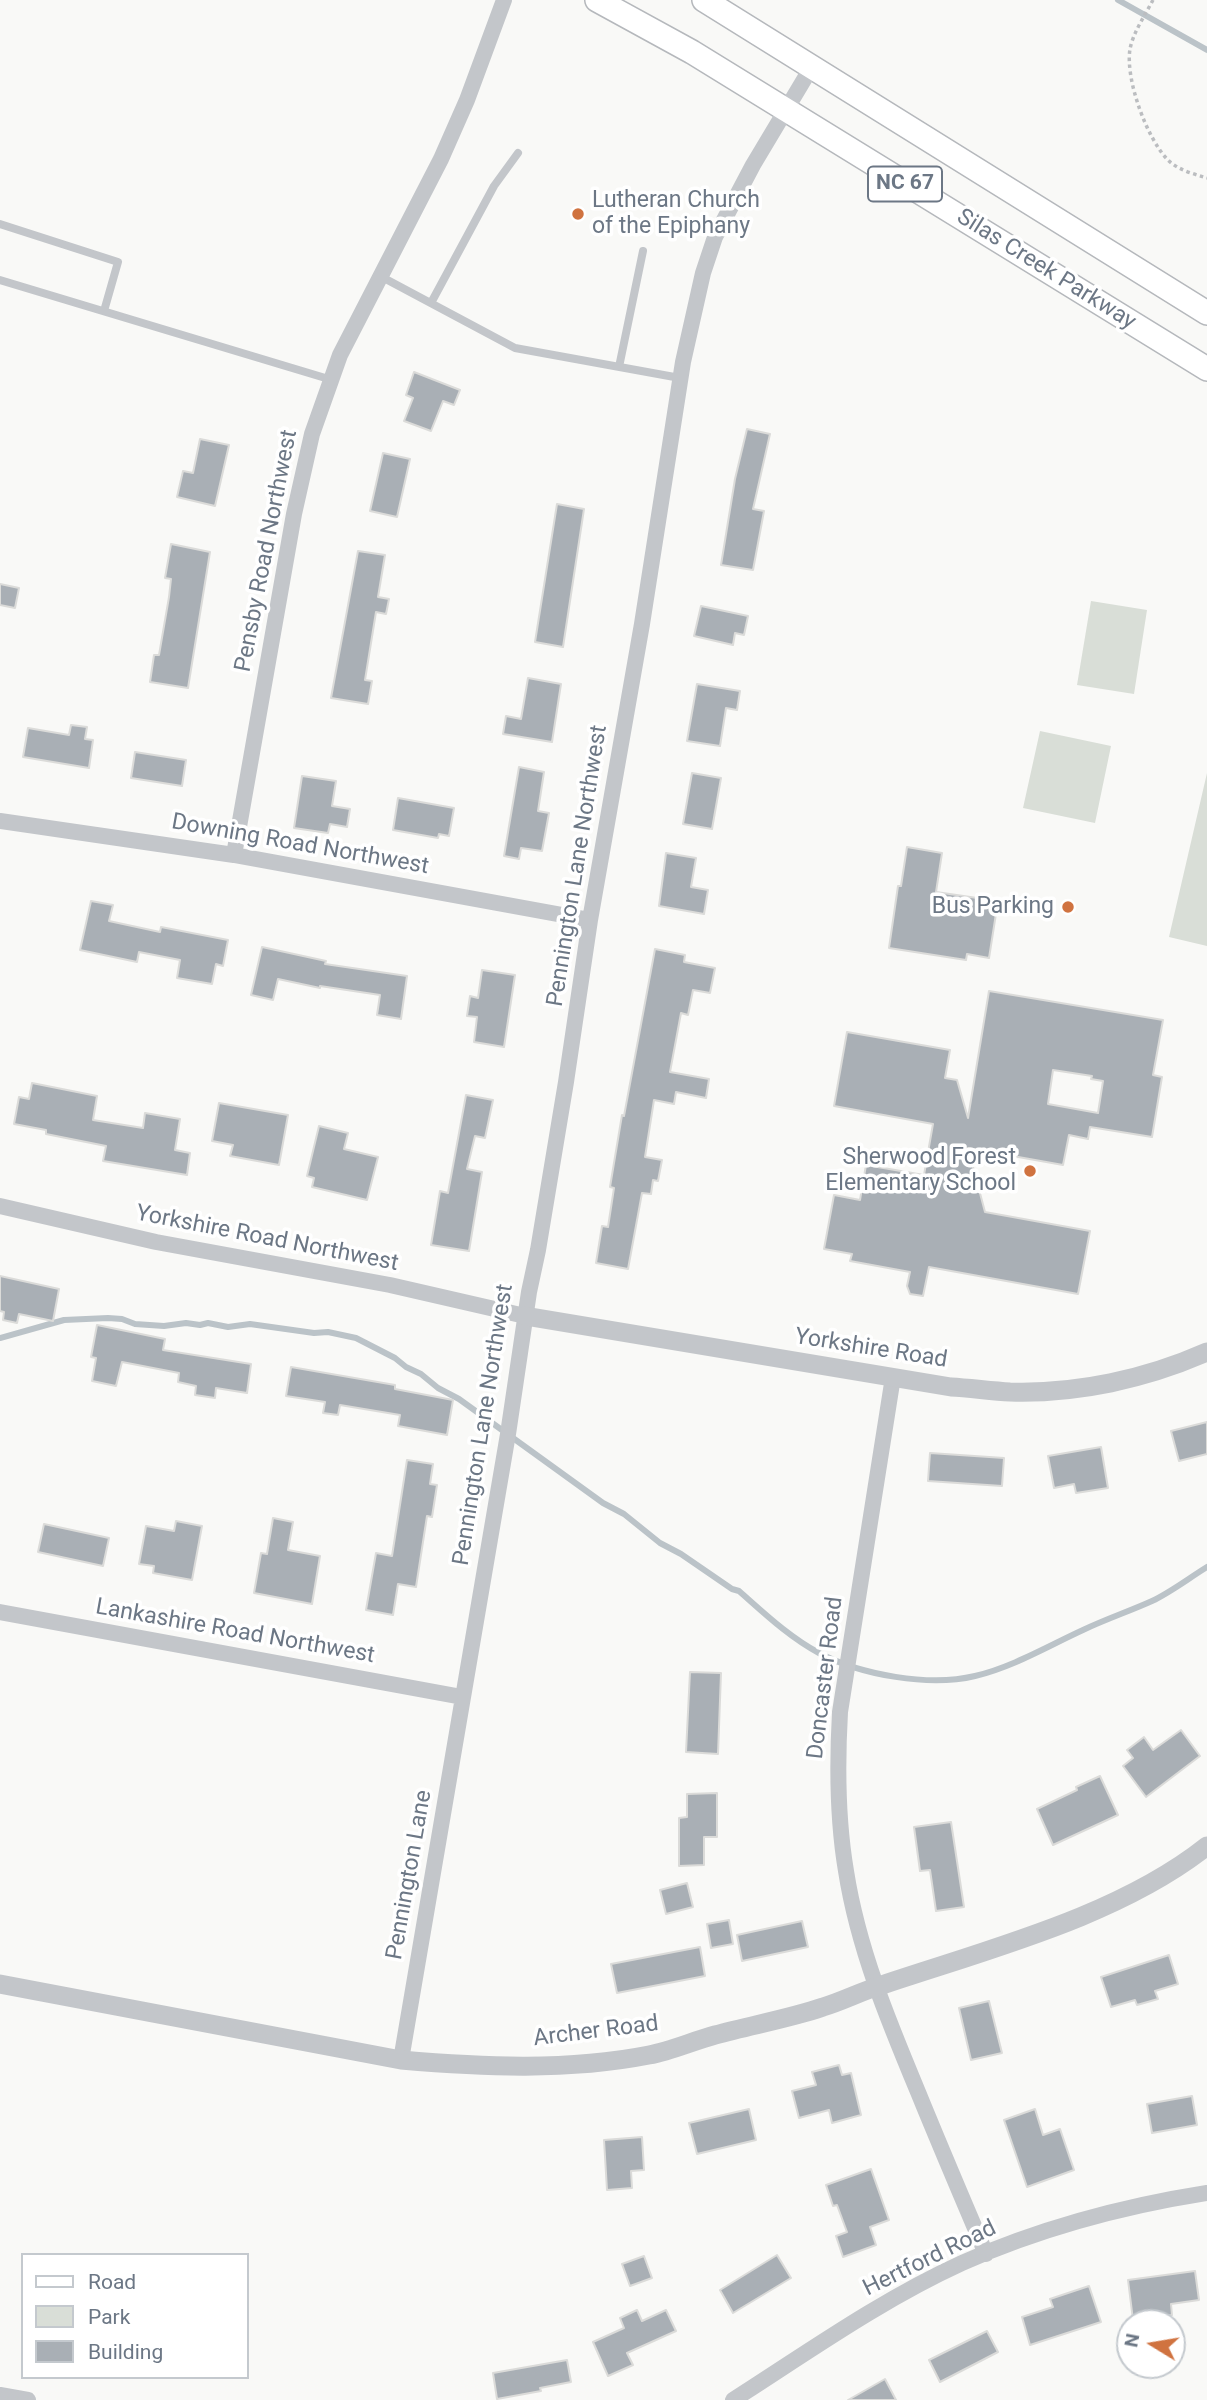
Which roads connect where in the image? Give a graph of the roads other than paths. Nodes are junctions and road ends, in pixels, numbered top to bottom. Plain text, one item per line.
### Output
1 (504, 0) edge
2 (597, 0) edge
3 (704, 0) edge
4 (811, 68) junction
5 (787, 110) junction
6 (518, 153) dead end
7 (0, 224) edge
8 (643, 251) dead end
9 (380, 276) junction
10 (0, 280) edge
11 (430, 303) junction
12 (104, 311) junction
13 (1207, 313) edge
14 (619, 367) junction
15 (1207, 369) edge
16 (680, 378) junction
17 (332, 380) junction
18 (0, 821) edge
19 (234, 855) junction
20 (590, 920) junction
21 (0, 1206) edge
22 (525, 1316) junction
23 (1207, 1352) edge
24 (893, 1377) junction
25 (0, 1612) edge
26 (462, 1697) junction
27 (1207, 1846) edge
28 (0, 1984) edge
29 (875, 1987) junction
30 (401, 2060) junction
31 (1207, 2193) edge
32 (986, 2254) junction
33 (0, 2395) edge
34 (28, 2400) edge
35 (733, 2400) edge

1 - 9 street, Pensby Road Northwest
2 - 5 main road, Silas Creek Parkway / NC 67
3 - 4 main road, NC 67
4 - 5 street, Pennington Lane Northwest
4 - 13 main road, NC 67
5 - 15 main road, Silas Creek Parkway / NC 67
5 - 16 street, Pennington Lane Northwest
6 - 11 lane
7 - 12 lane
8 - 14 lane
9 - 11 lane
9 - 17 street, Pensby Road Northwest
10 - 12 lane
11 - 14 lane
12 - 17 lane
14 - 16 lane
16 - 20 street, Pennington Lane Northwest
17 - 19 street, Pensby Road Northwest
18 - 19 street, Downing Road Northwest
19 - 20 street, Downing Road Northwest
20 - 22 street, Pennington Lane Northwest
21 - 22 street, Yorkshire Road Northwest
22 - 24 street, Yorkshire Road
22 - 26 street, Pennington Lane Northwest
23 - 24 street, Yorkshire Road
24 - 29 street, Doncaster Road
25 - 26 street, Lankashire Road Northwest
26 - 30 street, Pennington Lane
27 - 29 street, Archer Road
28 - 30 street, Archer Road
29 - 30 street, Archer Road
29 - 32 street, Doncaster Road
31 - 32 street, Hertford Road
32 - 35 street, Hertford Road
33 - 34 street

